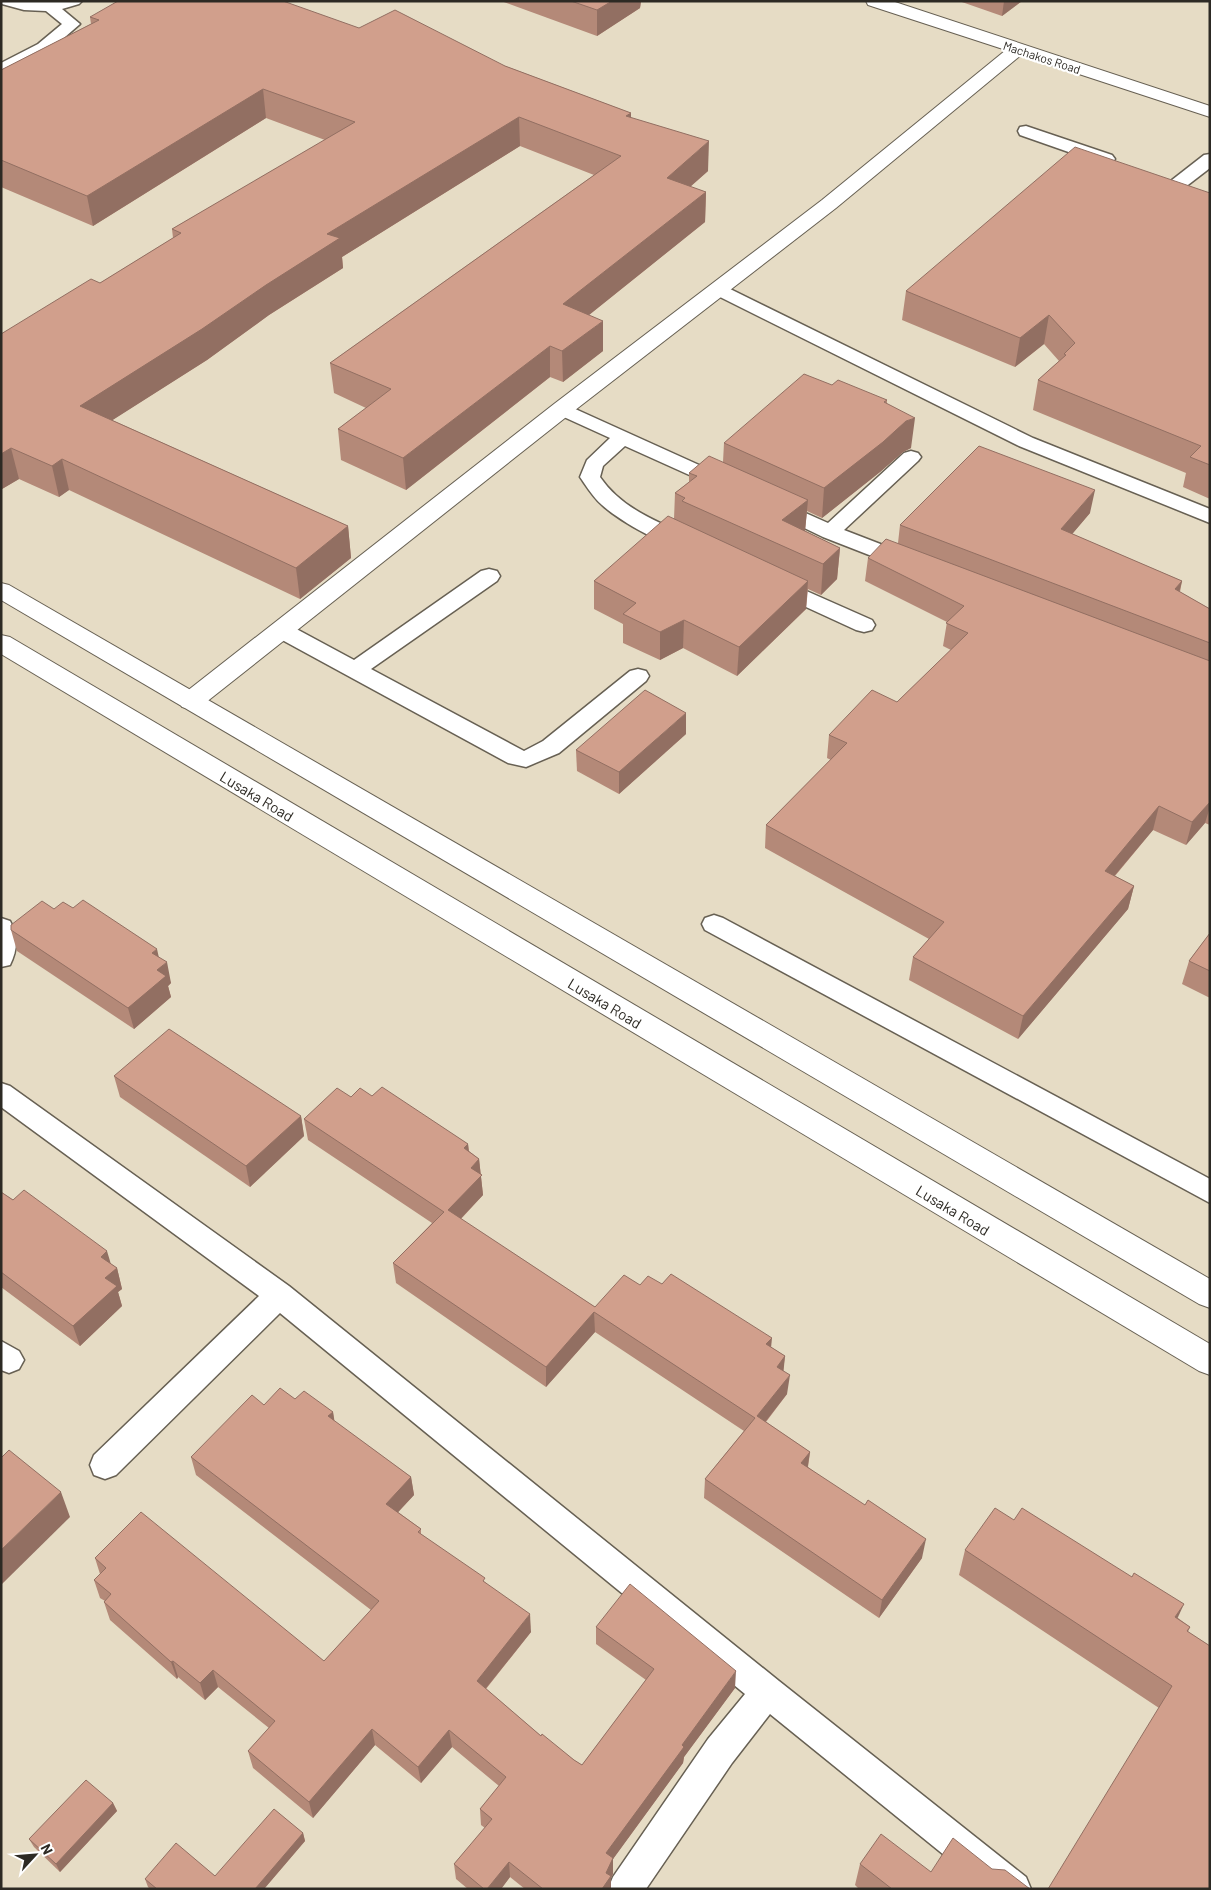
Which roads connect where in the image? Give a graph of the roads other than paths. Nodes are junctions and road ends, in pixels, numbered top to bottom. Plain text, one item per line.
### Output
1 (8, 1) edge
2 (74, 1) edge
3 (874, 1) edge
4 (52, 8) junction
5 (1018, 49) junction
6 (1, 70) edge
7 (1210, 112) edge
8 (1026, 131) dead end
9 (1210, 159) edge
10 (1124, 166) edge
11 (1160, 178) edge
12 (718, 289) junction
13 (562, 408) junction
14 (623, 436) junction
15 (911, 457) dead end
16 (1210, 517) edge
17 (830, 532) junction
18 (706, 552) edge
19 (922, 568) edge
20 (488, 576) dead end
21 (759, 576) edge
22 (1, 590) edge
23 (864, 625) dead end
24 (281, 630) junction
25 (1, 643) edge
26 (355, 670) junction
27 (638, 676) dead end
28 (192, 701) junction
29 (714, 924) dead end
30 (1, 927) edge
31 (1, 958) edge
32 (1, 1093) edge
33 (1210, 1192) edge
34 (279, 1295) junction
35 (1210, 1295) edge
36 (1210, 1361) edge
37 (105, 1465) dead end
38 (767, 1692) junction
39 (625, 1889) edge
40 (1014, 1889) edge

1 - 4 lane
2 - 4 lane
3 - 5 main road, Machakos Road
4 - 6 lane
5 - 7 main road, Machakos Road
5 - 12 main road
8 - 10 lane
9 - 11 lane
12 - 13 main road
12 - 16 lane
13 - 14 lane
13 - 24 main road
14 - 17 lane
14 - 18 lane
15 - 17 lane
17 - 19 lane
20 - 26 lane
21 - 23 lane
22 - 28 main road
24 - 26 lane
24 - 28 main road
25 - 36 main road, Lusaka Road
26 - 27 lane
28 - 35 main road
29 - 33 lane
30 - 31 lane
32 - 34 lane
34 - 37 lane
34 - 38 lane
38 - 39 lane
38 - 40 lane

